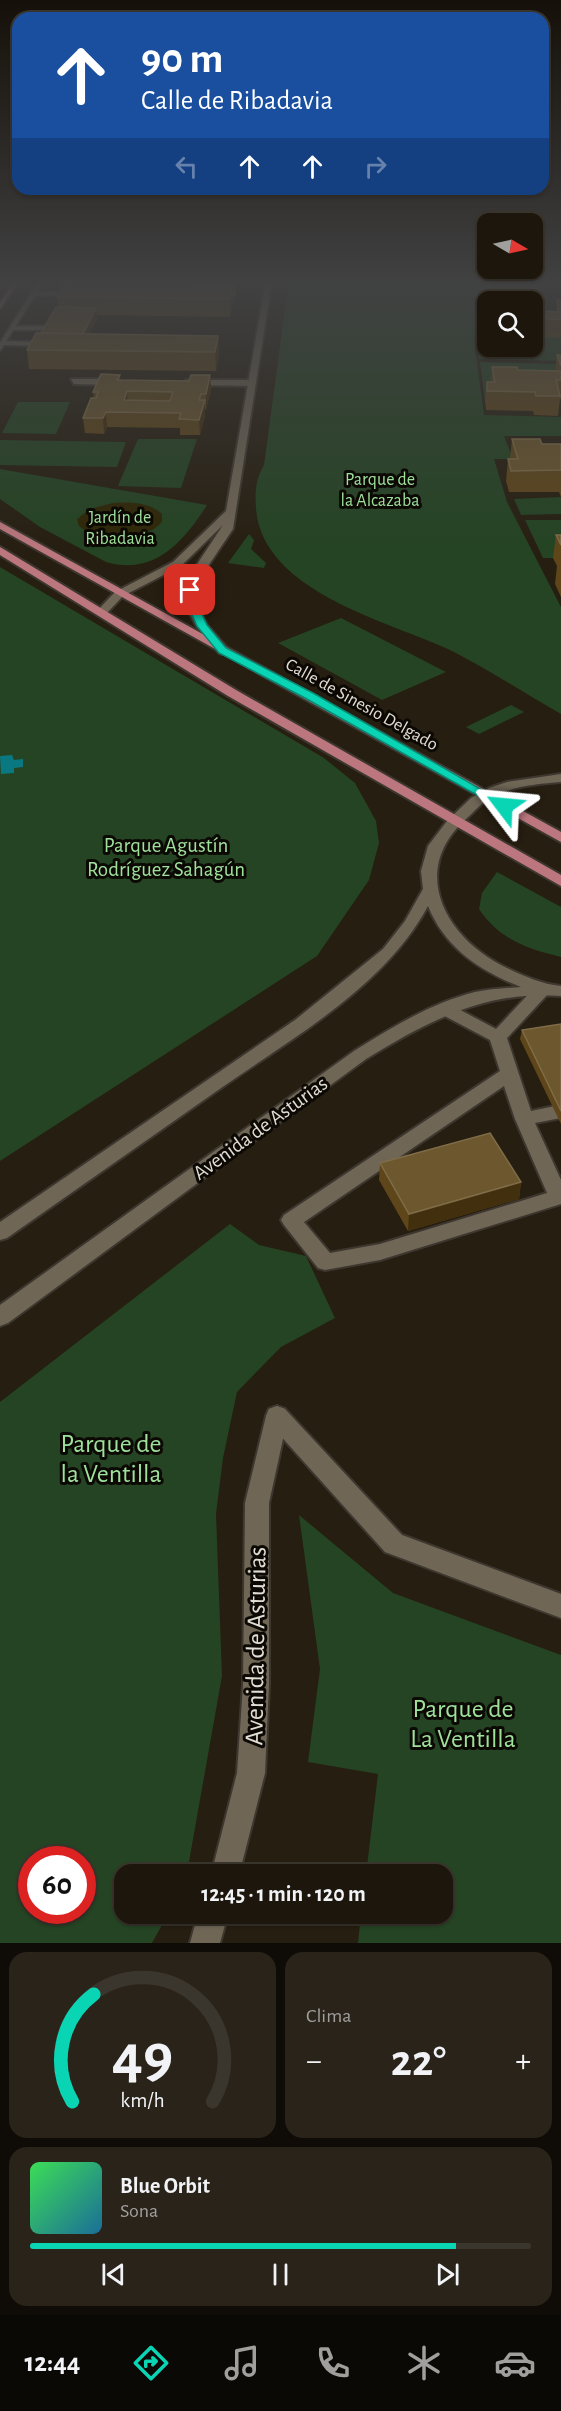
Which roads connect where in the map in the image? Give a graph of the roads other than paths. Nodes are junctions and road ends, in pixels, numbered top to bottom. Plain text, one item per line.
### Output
1 (254, 371) edge
2 (74, 381) edge
3 (130, 382) edge
4 (175, 382) edge
5 (252, 383) junction
6 (231, 512) junction
7 (0, 525) edge
8 (0, 550) edge
9 (119, 594) junction
10 (103, 611) junction
11 (223, 650) junction
12 (561, 778) edge
13 (485, 795) junction
14 (454, 821) junction
15 (561, 838) edge
16 (561, 880) edge
17 (429, 891) junction
18 (552, 991) edge
19 (445, 1009) junction
20 (498, 1037) junction
21 (509, 1074) junction
22 (555, 1113) edge
23 (524, 1119) junction
24 (0, 1232) edge
25 (0, 1317) edge
26 (561, 1606) edge
27 (228, 1864) edge
28 (210, 1924) edge
29 (205, 1943) edge

1 - 5 street
2 - 3 street
4 - 5 street
5 - 6 street
6 - 9 street
6 - 11 street
7 - 9 main road, Calle de Sinesio Delgado
8 - 10 main road
9 - 10 street
9 - 11 main road, Calle de Sinesio Delgado
10 - 14 main road
11 - 13 main road, Calle de Sinesio Delgado
12 - 13 street
13 - 14 street
13 - 15 main road, Calle de Sinesio Delgado
14 - 16 main road
14 - 17 street
17 - 18 street
17 - 24 street
18 - 19 street, Avenida de Asturias
18 - 20 street
19 - 20 street
19 - 25 street, Avenida de Asturias
20 - 21 street
21 - 23 street
21 - 23 street
22 - 23 street
26 - 27 street, Avenida de Asturias
28 - 29 street

